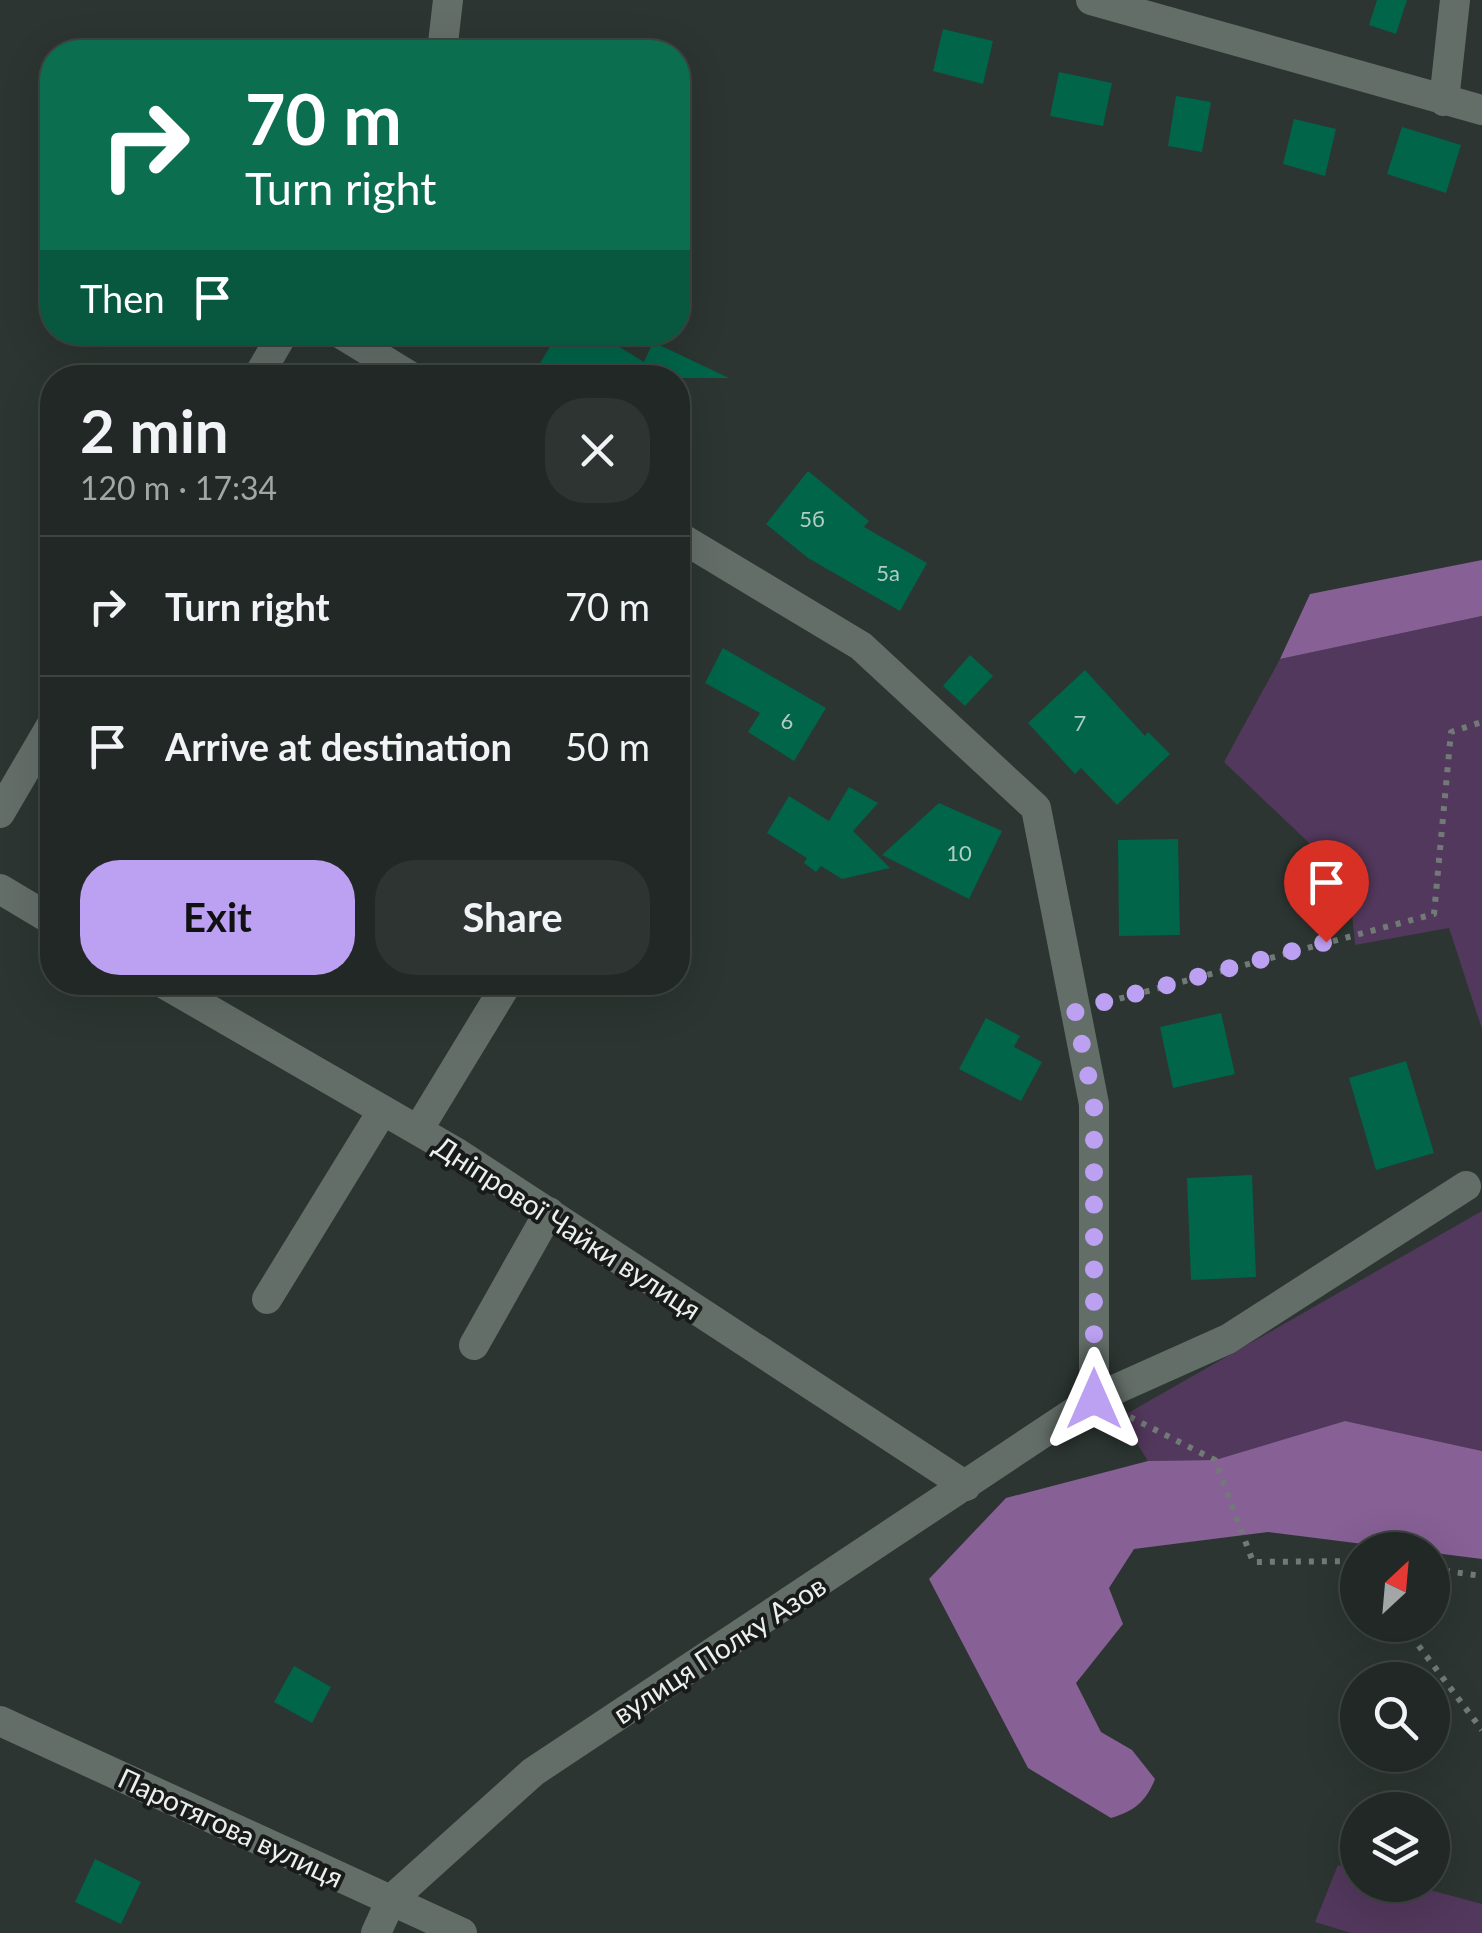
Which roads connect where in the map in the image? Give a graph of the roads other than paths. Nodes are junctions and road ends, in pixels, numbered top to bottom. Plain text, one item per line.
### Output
1 (448, 0) edge
2 (1091, 0) edge
3 (1455, 0) edge
4 (443, 40) edge
5 (1444, 101) junction
6 (1482, 110) edge
7 (359, 345) edge
8 (393, 365) edge
9 (690, 543) edge
10 (40, 745) edge
11 (0, 813) edge
12 (0, 890) edge
13 (40, 913) edge
14 (184, 995) edge
15 (500, 995) edge
16 (383, 1110) junction
17 (418, 1130) junction
18 (1466, 1186) dead end
19 (549, 1212) junction
20 (267, 1299) dead end
21 (474, 1345) dead end
22 (1094, 1399) junction
23 (966, 1486) junction
24 (0, 1720) edge
25 (391, 1900) junction
26 (376, 1933) edge
27 (462, 1933) edge

1 - 4 street
2 - 5 street
3 - 5 street
5 - 6 street
7 - 8 street
9 - 22 street
10 - 11 street
12 - 13 street
14 - 16 street, Дніпрової Чайки вулиця
15 - 17 street
16 - 17 street, Дніпрової Чайки вулиця
16 - 20 street
17 - 19 street, Дніпрової Чайки вулиця
18 - 22 street, вулиця Полку Азов
19 - 21 street
19 - 23 street, Дніпрової Чайки вулиця
22 - 23 street, вулиця Полку Азов
23 - 25 street, вулиця Полку Азов
24 - 25 street, Паротягова вулиця
25 - 26 street, вулиця Полку Азов
25 - 27 street, Паротягова вулиця

